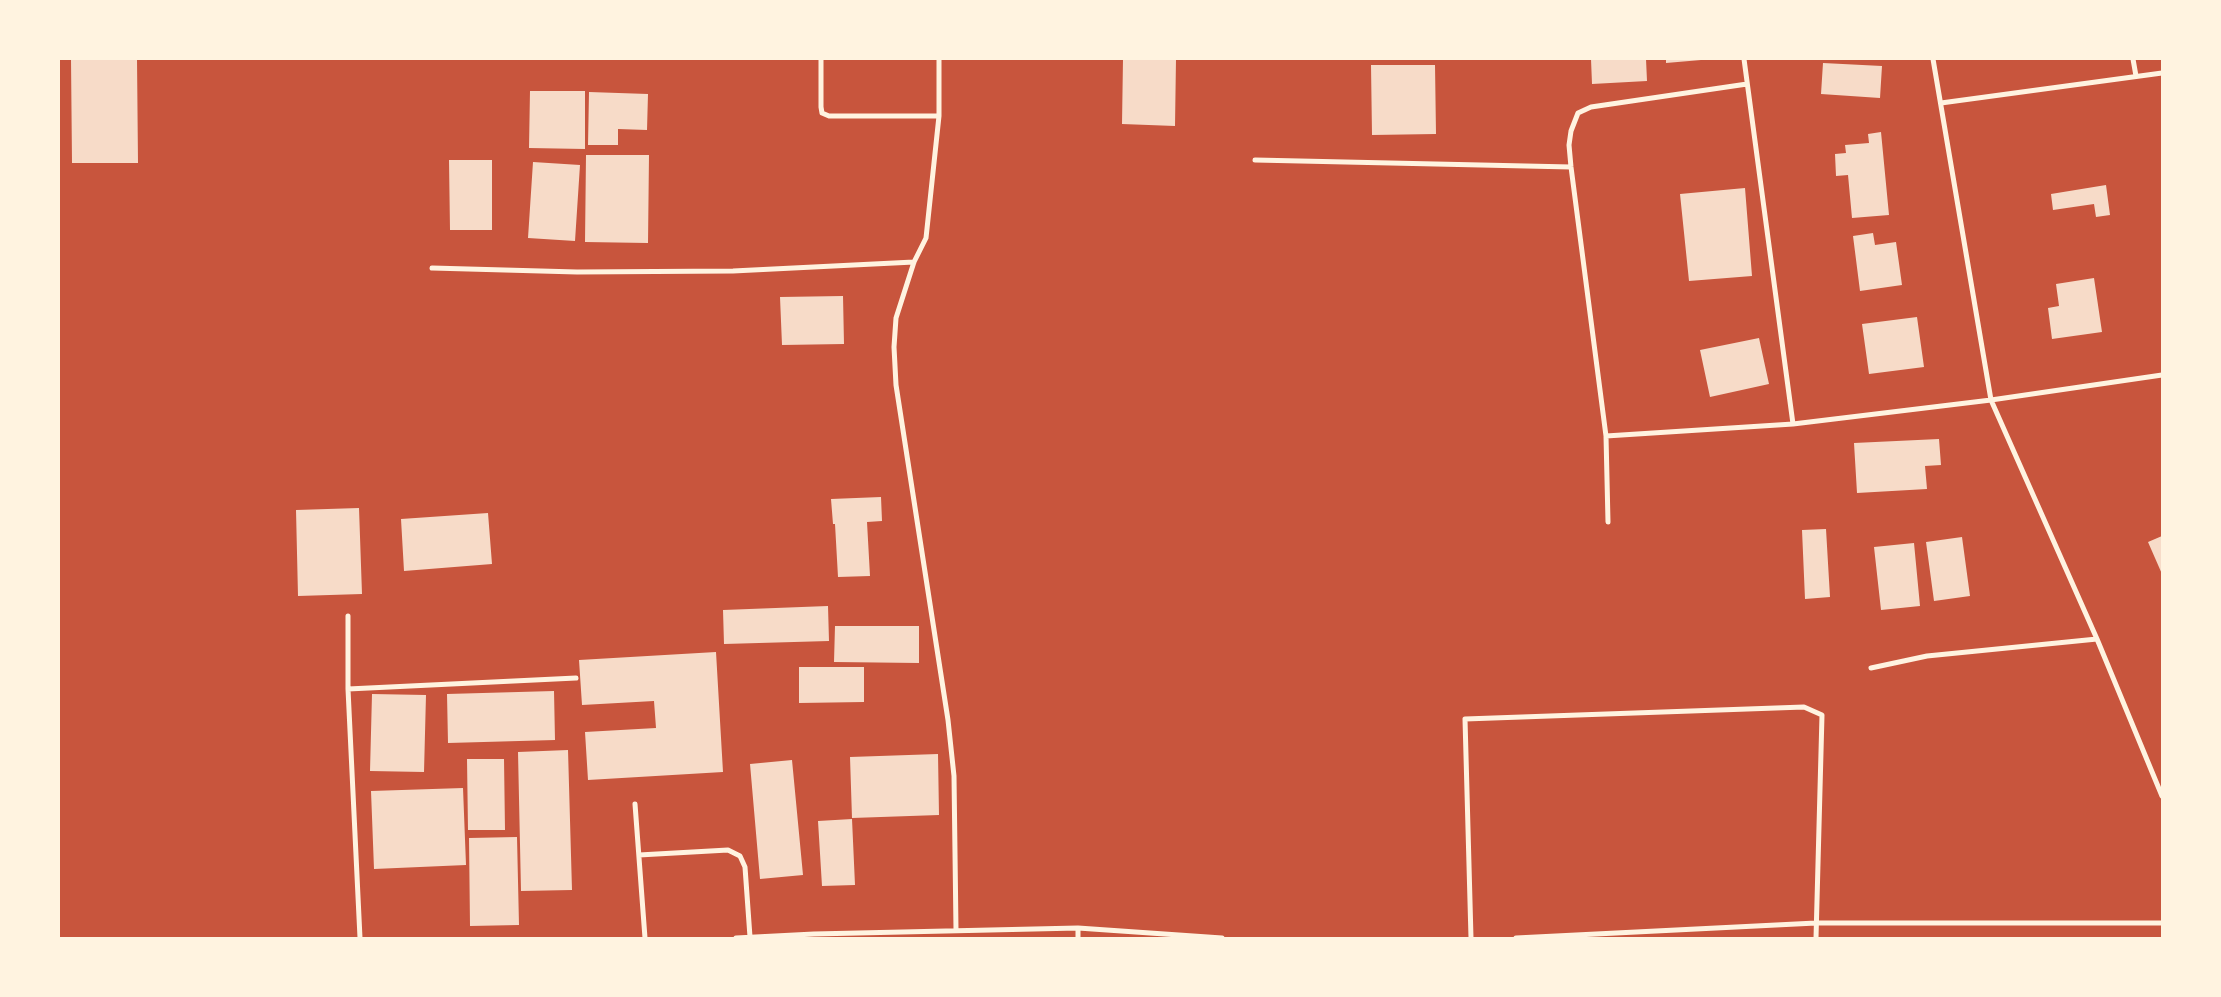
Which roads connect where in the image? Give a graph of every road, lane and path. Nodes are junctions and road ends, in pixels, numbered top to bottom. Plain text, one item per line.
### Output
1 (821, 59) edge
2 (939, 59) edge
3 (1744, 59) edge
4 (1933, 59) edge
5 (2133, 59) edge
6 (2162, 73) edge
7 (2136, 76) junction
8 (1747, 84) junction
9 (1941, 103) junction
10 (939, 116) junction
11 (1254, 160) dead end
12 (1571, 167) junction
13 (914, 262) junction
14 (432, 268) dead end
15 (2162, 376) edge
16 (1991, 400) junction
17 (1793, 424) junction
18 (1606, 436) junction
19 (1608, 522) dead end
20 (348, 616) dead end
21 (2097, 639) junction
22 (1871, 668) dead end
23 (576, 678) dead end
24 (348, 689) junction
25 (2162, 796) edge
26 (635, 804) dead end
27 (639, 855) junction
28 (1816, 923) junction
29 (2162, 923) edge
30 (1078, 928) junction
31 (956, 930) junction
32 (750, 937) junction
33 (360, 938) edge
34 (646, 938) edge
35 (736, 938) edge
36 (1078, 938) edge
37 (1222, 938) edge
38 (1471, 938) edge
39 (1516, 938) edge
40 (1816, 938) edge

1 - 10 street
2 - 10 street
3 - 8 street
4 - 9 street
5 - 7 street
6 - 7 street
7 - 9 street
8 - 12 street
8 - 17 street
9 - 16 street
10 - 13 street
11 - 12 street
12 - 18 street
13 - 14 street
13 - 31 street
15 - 16 street
16 - 17 street
16 - 21 street
17 - 18 street
18 - 19 street
20 - 24 street
21 - 22 street
21 - 25 street
23 - 24 street
24 - 33 street
26 - 27 street
27 - 32 street
27 - 34 street
28 - 29 street
28 - 38 street
28 - 39 street
28 - 40 street
30 - 31 street
30 - 36 street
30 - 37 street
31 - 32 street
32 - 35 street

